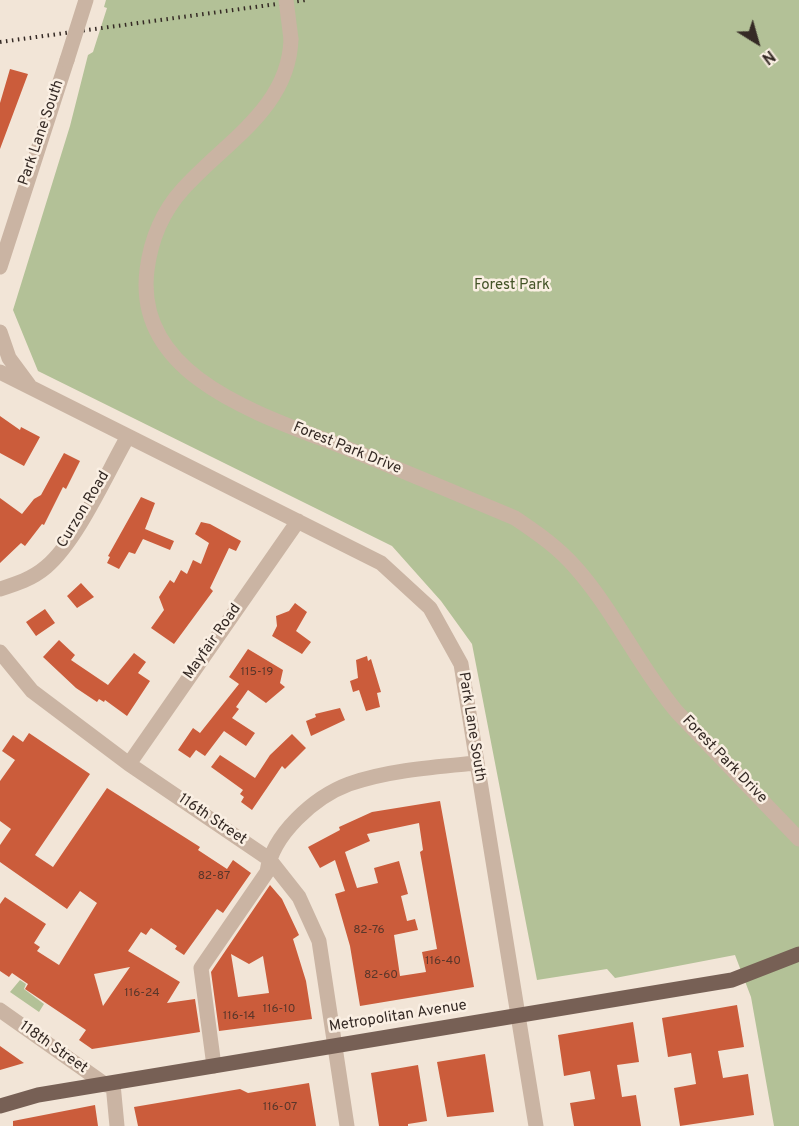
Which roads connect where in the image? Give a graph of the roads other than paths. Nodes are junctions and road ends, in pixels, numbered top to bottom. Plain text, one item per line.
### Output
1 (86, 0) edge
2 (286, 0) edge
3 (0, 268) edge
4 (0, 332) edge
5 (0, 372) edge
6 (33, 389) junction
7 (127, 438) junction
8 (298, 521) junction
9 (0, 589) edge
10 (0, 652) edge
11 (477, 763) junction
12 (129, 764) junction
13 (799, 839) edge
14 (269, 859) junction
15 (799, 954) edge
16 (0, 1010) edge
17 (519, 1016) junction
18 (334, 1046) junction
19 (214, 1066) junction
20 (110, 1084) junction
21 (0, 1106) edge
22 (117, 1126) edge
23 (347, 1126) edge
24 (536, 1126) edge

1 - 3 street, Park Lane South, bridge
2 - 13 street, Forest Park Drive, bridge
4 - 6 street, Park Lane South
5 - 6 street, Park Lane South
6 - 7 street, Park Lane South
7 - 8 street, Park Lane South
7 - 9 street, Curzon Road
8 - 11 street, Park Lane South
8 - 12 street, Mayfair Road
10 - 12 street, 116th Street
11 - 14 street
11 - 17 street, Park Lane South
12 - 14 street, 116th Street
14 - 18 street, 116th Street
14 - 19 street
15 - 17 main road, Metropolitan Avenue
16 - 20 street, 118th Street
17 - 18 main road, Metropolitan Avenue
17 - 24 street, Park Lane South
18 - 19 main road, Metropolitan Avenue
18 - 23 street, 116th Street
19 - 20 main road, Metropolitan Avenue
20 - 21 main road, Metropolitan Avenue
20 - 22 street

